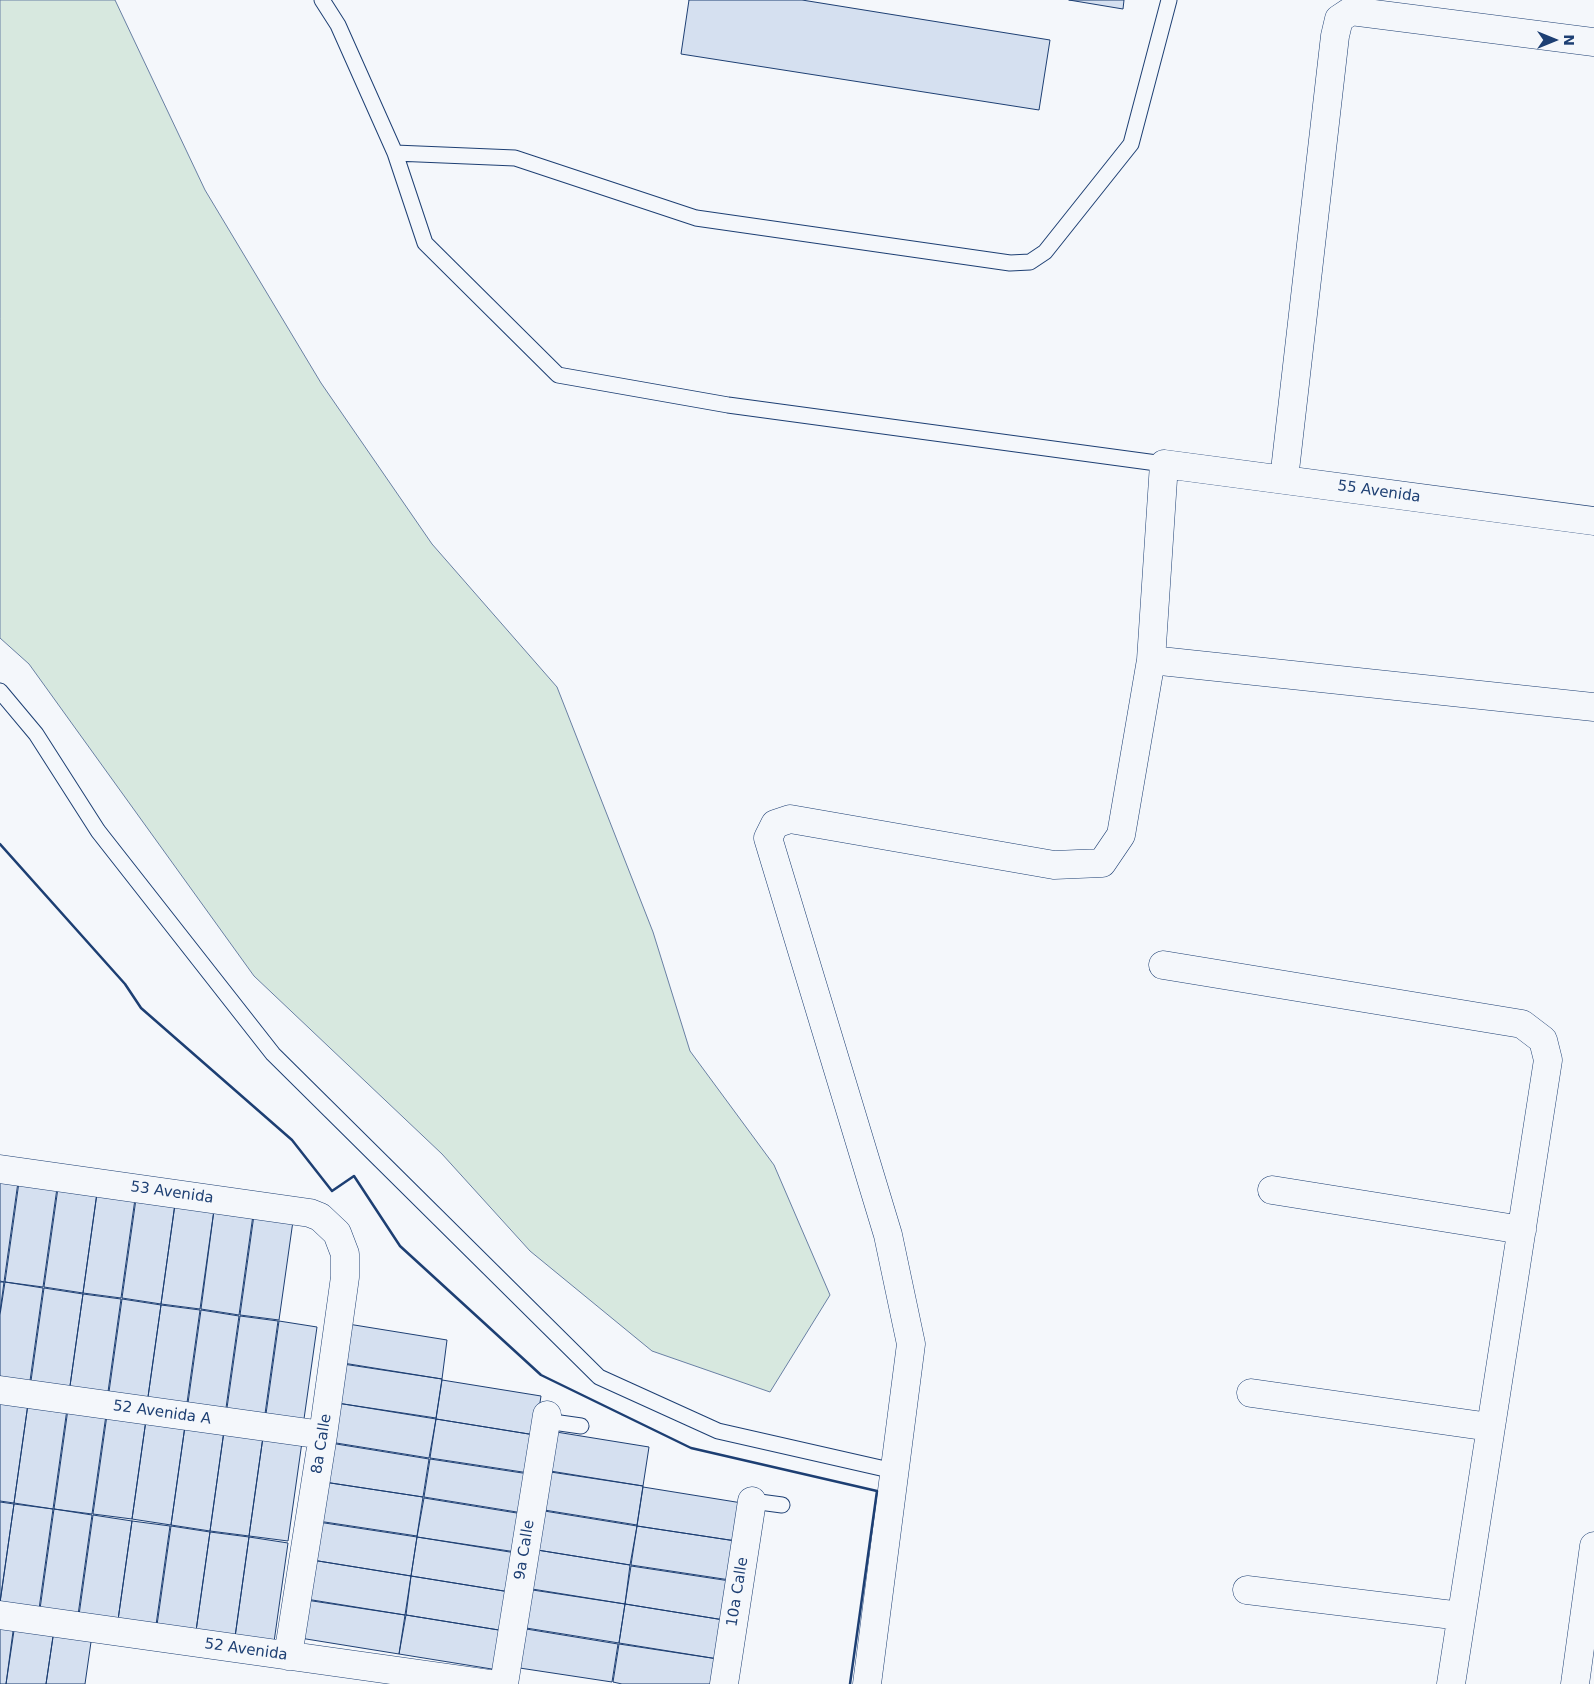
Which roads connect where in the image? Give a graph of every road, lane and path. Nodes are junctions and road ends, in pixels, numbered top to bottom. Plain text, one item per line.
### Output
1 (322, 0) edge
2 (1169, 0) edge
3 (1594, 42) edge
4 (395, 153) junction
5 (1164, 464) junction
6 (1284, 479) junction
7 (1594, 521) edge
8 (1151, 660) junction
9 (0, 691) edge
10 (1594, 707) edge
11 (1163, 965) dead end
12 (0, 1169) edge
13 (1272, 1190) dead end
14 (1522, 1230) junction
15 (337, 1233) joint
16 (0, 1390) edge
17 (1251, 1393) dead end
18 (546, 1418) joint
19 (582, 1426) dead end
20 (1490, 1427) junction
21 (323, 1435) junction
22 (894, 1471) junction
23 (752, 1501) joint
24 (782, 1505) dead end
25 (1594, 1546) edge
26 (1247, 1590) dead end
27 (0, 1615) edge
28 (1461, 1616) junction
29 (288, 1656) junction
30 (491, 1684) edge
31 (504, 1684) edge
32 (724, 1684) edge
33 (867, 1684) edge
34 (1451, 1684) edge
35 (1575, 1684) edge

1 - 4 lane
2 - 4 lane
3 - 6 street
4 - 5 lane
5 - 6 street, 55 Avenida
5 - 8 street
6 - 7 street, 55 Avenida
8 - 10 street
8 - 22 street
9 - 22 lane
11 - 14 street
12 - 15 street, 53 Avenida
13 - 14 street
14 - 20 street
15 - 21 street, 8a Calle
16 - 21 street, 52 Avenida A
17 - 20 street
18 - 19 lane
18 - 31 street, 9a Calle
20 - 28 street
21 - 29 street, 8a Calle
22 - 33 street
23 - 24 lane
23 - 32 street, 10a Calle
25 - 35 street
26 - 28 street
27 - 29 street, 52 Avenida
28 - 34 street
29 - 30 street, 52 Avenida

